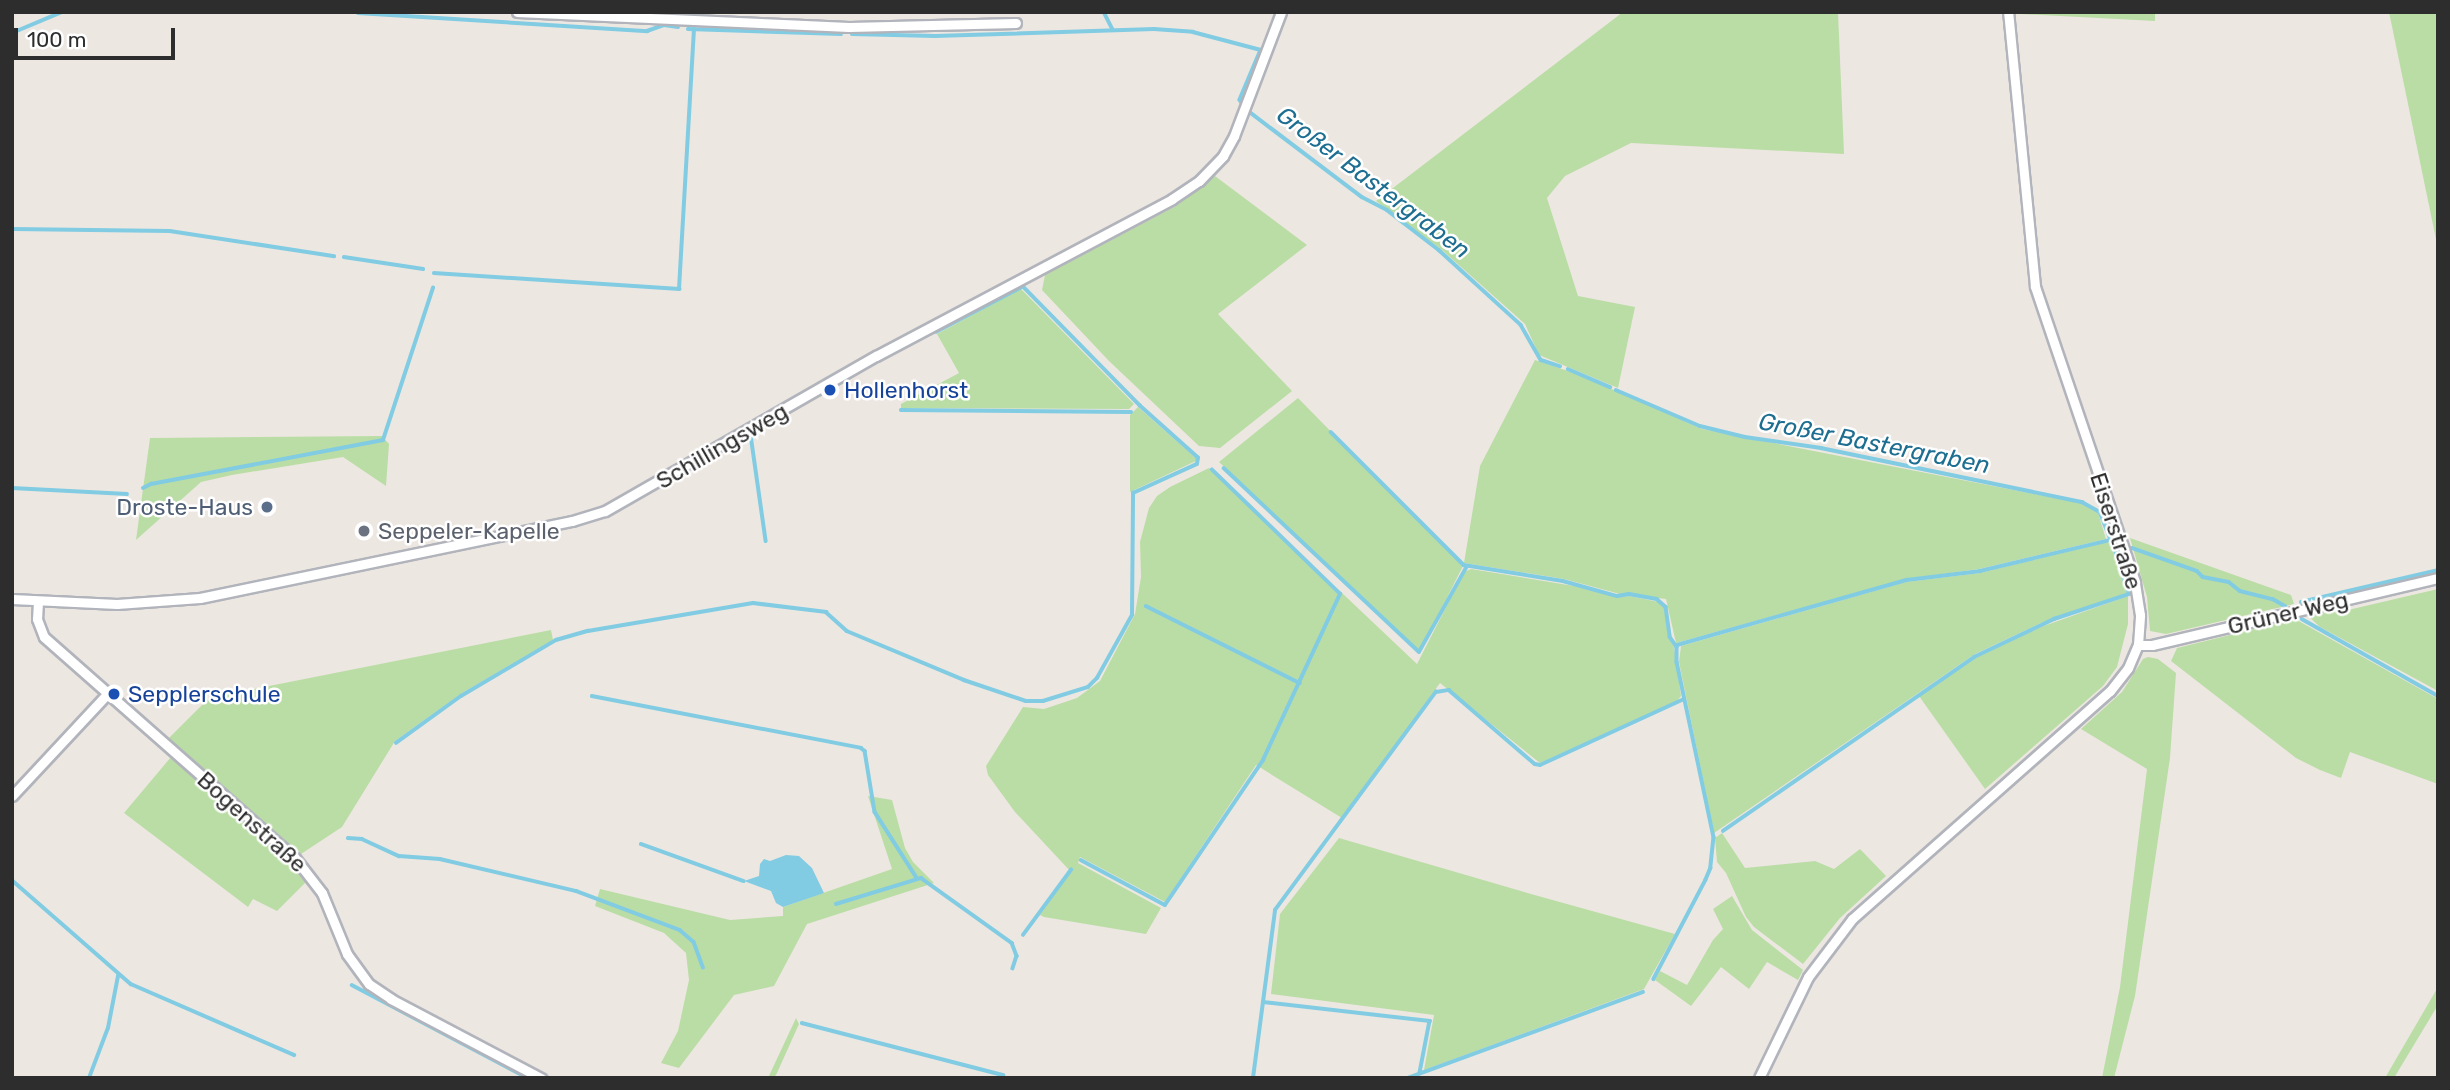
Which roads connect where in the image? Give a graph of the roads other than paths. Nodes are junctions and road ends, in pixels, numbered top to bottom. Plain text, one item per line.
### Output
1 (516, 12) edge
2 (1281, 12) edge
3 (2008, 12) edge
4 (1016, 23) dead end
5 (2438, 578) edge
6 (12, 599) edge
7 (38, 600) junction
8 (2138, 645) junction
9 (107, 694) junction
10 (12, 796) edge
11 (541, 1078) edge
12 (1759, 1078) edge

1 - 4 street
2 - 7 street, Schillingsweg
3 - 8 street, Eiserstraße
5 - 8 street, Grüner Weg
6 - 7 street, Schillingsweg
7 - 9 street, Bogenstraße
8 - 12 street, Eiserstraße
9 - 10 street
9 - 11 street, Bogenstraße

